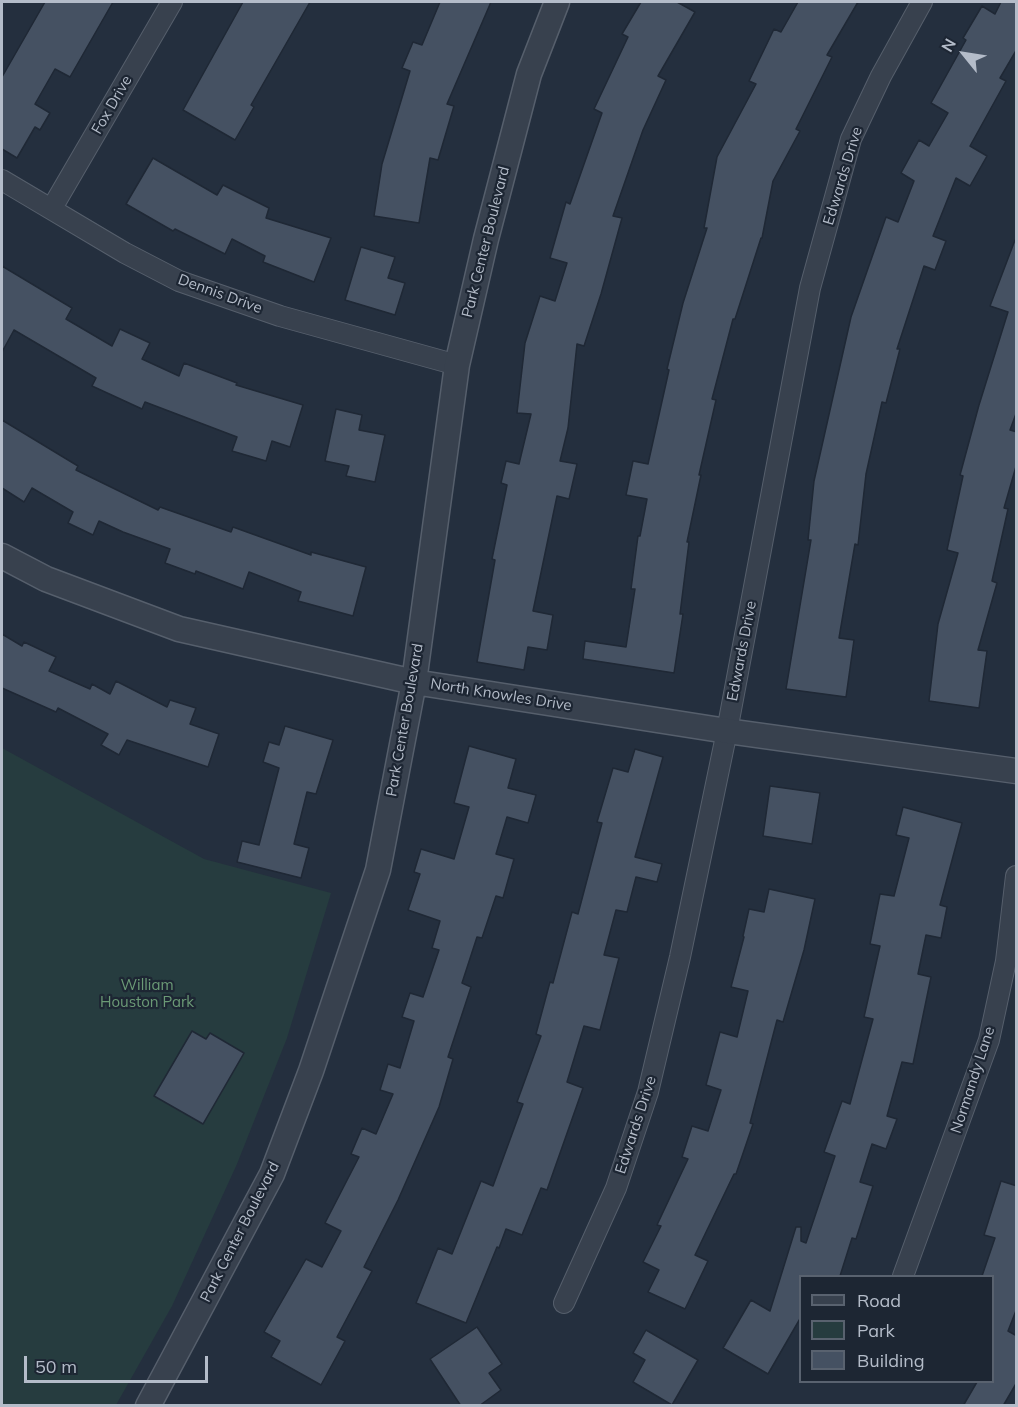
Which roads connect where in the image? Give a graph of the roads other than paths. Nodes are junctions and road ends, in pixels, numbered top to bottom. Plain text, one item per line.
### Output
1 (172, 2) edge
2 (557, 2) edge
3 (922, 2) edge
4 (2, 180) edge
5 (52, 208) junction
6 (457, 365) junction
7 (2, 556) edge
8 (414, 682) junction
9 (726, 731) junction
10 (1017, 771) edge
11 (1017, 876) edge
12 (903, 1275) edge
13 (564, 1303) dead end
14 (148, 1406) edge

1 - 5 street, Fox Drive
2 - 6 street, Park Center Boulevard
3 - 9 street, Edwards Drive
4 - 5 street, Dennis Drive
5 - 6 street, Dennis Drive
6 - 8 street, Park Center Boulevard
7 - 8 street, North Knowles Drive
8 - 9 street, North Knowles Drive
8 - 14 street, Park Center Boulevard
9 - 10 street, North Knowles Drive
9 - 13 street, Edwards Drive
11 - 12 street, Normandy Lane

